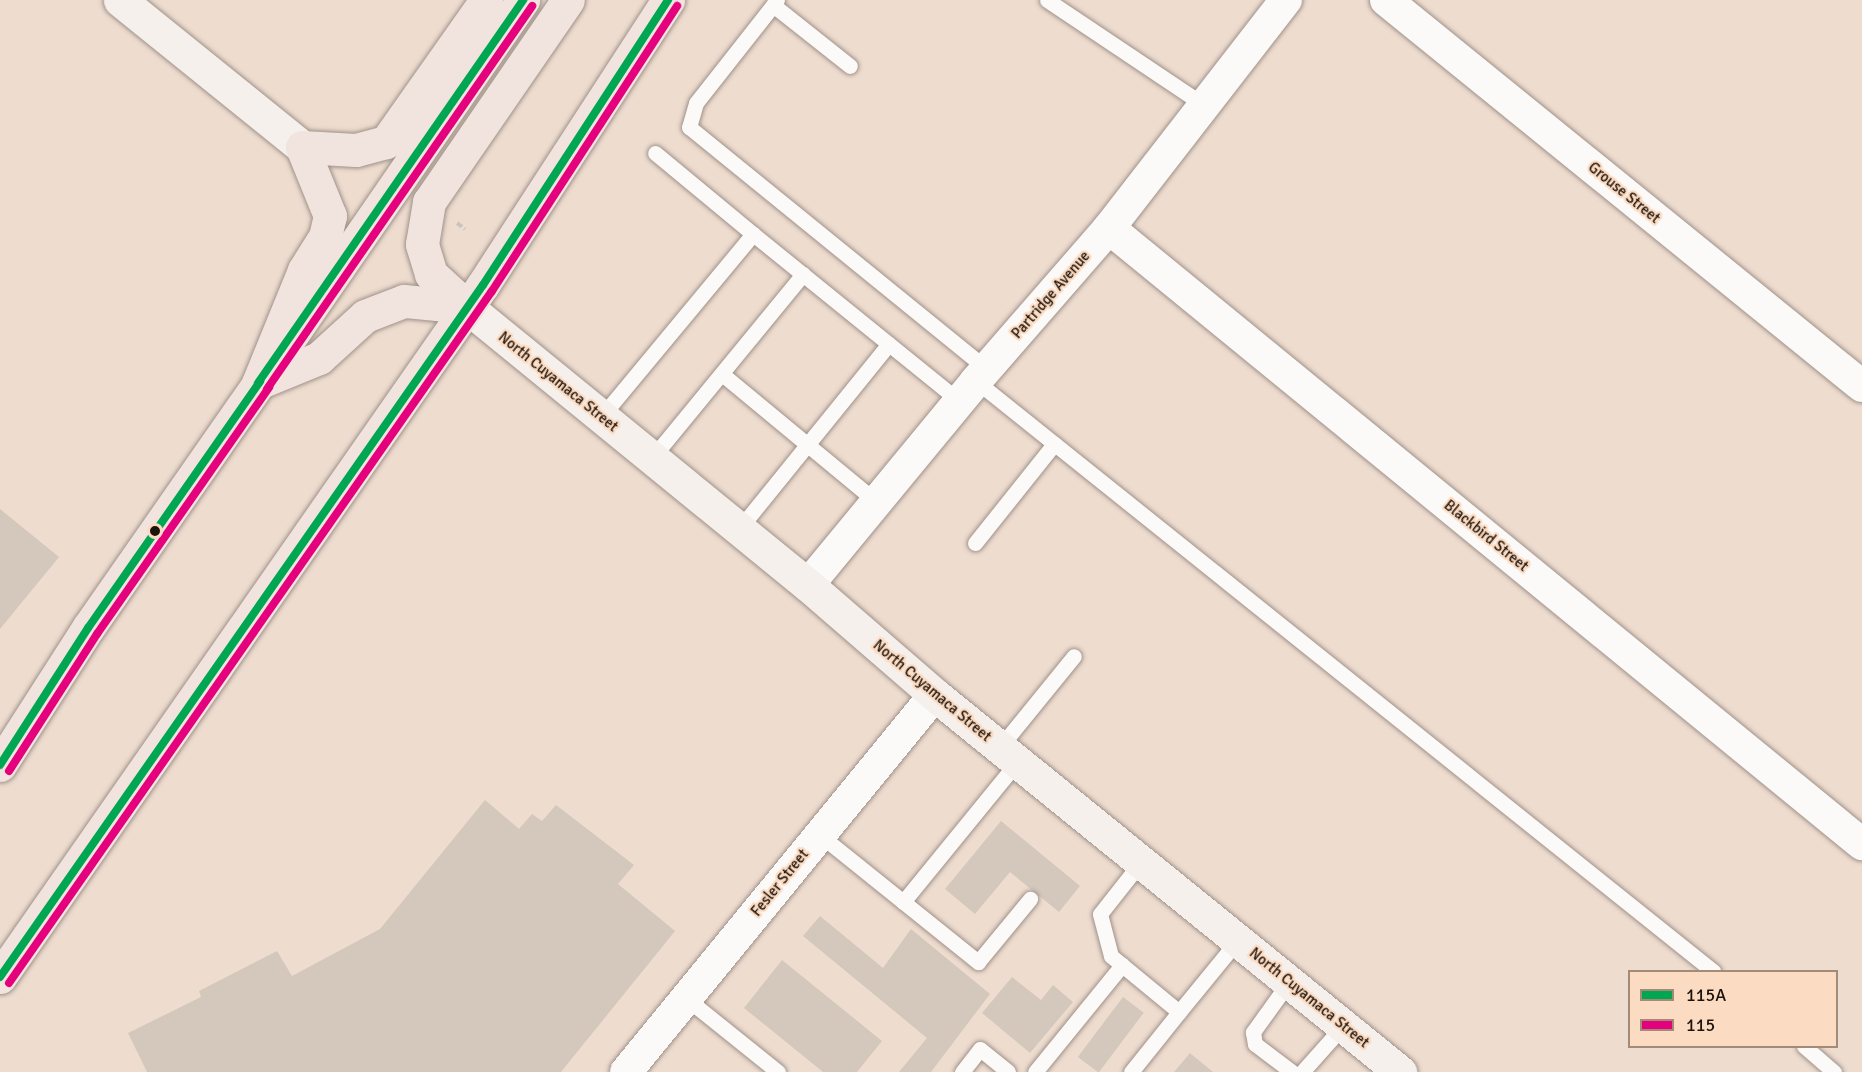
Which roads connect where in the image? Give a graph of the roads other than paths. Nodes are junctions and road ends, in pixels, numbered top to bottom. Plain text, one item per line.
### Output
1 (120, 0) edge
2 (486, 0) edge
3 (523, 0) edge
4 (568, 0) edge
5 (668, 0) edge
6 (1047, 0) edge
7 (1286, 0) edge
8 (1386, 0) edge
9 (775, 2) edge
10 (850, 66) dead end
11 (1204, 105) junction
12 (302, 147) junction
13 (655, 153) dead end
14 (1109, 228) junction
15 (753, 234) junction
16 (803, 274) junction
17 (467, 308) junction
18 (889, 344) junction
19 (722, 374) junction
20 (259, 382) junction
21 (974, 384) junction
22 (1862, 386) edge
23 (601, 417) junction
24 (808, 444) junction
25 (1054, 444) junction
26 (652, 458) junction
27 (877, 502) junction
28 (739, 529) junction
29 (975, 543) dead end
30 (808, 585) junction
31 (1074, 656) dead end
32 (934, 695) junction
33 (1008, 755) junction
34 (0, 765) edge
35 (820, 835) junction
36 (1862, 844) edge
37 (1141, 862) junction
38 (1030, 899) dead end
39 (903, 902) junction
40 (1238, 940) junction
41 (1122, 965) junction
42 (1711, 970) edge
43 (0, 977) edge
44 (1289, 982) junction
45 (687, 998) junction
46 (1179, 1012) junction
47 (1343, 1026) junction
48 (1805, 1048) edge
49 (626, 1072) edge
50 (778, 1072) edge
51 (962, 1072) edge
52 (1008, 1072) edge
53 (1035, 1072) edge
54 (1131, 1072) edge
55 (1292, 1072) edge
56 (1302, 1072) edge
57 (1400, 1072) edge
58 (1834, 1072) edge

1 - 12 main road
2 - 12 main road
3 - 20 main road
4 - 17 main road
5 - 17 main road
6 - 11 lane
7 - 11 street, Partridge Avenue
8 - 22 street, Grouse Street
9 - 10 lane
9 - 21 lane
11 - 14 street, Partridge Avenue
12 - 20 main road
13 - 15 lane
14 - 21 street, Partridge Avenue
14 - 36 street, Blackbird Street
15 - 16 lane
15 - 23 lane
16 - 18 lane
16 - 19 lane
17 - 20 main road
17 - 23 main road, North Cuyamaca Street
17 - 43 main road
18 - 21 lane
18 - 24 lane
19 - 24 lane
19 - 26 lane
20 - 34 main road
21 - 25 lane
21 - 27 street, Partridge Avenue
23 - 26 main road, North Cuyamaca Street
24 - 27 lane
24 - 28 lane
25 - 29 lane
25 - 42 lane
26 - 28 main road, North Cuyamaca Street
27 - 30 street, Partridge Avenue
28 - 30 main road, North Cuyamaca Street
30 - 32 main road, North Cuyamaca Street
31 - 33 lane
32 - 33 main road, North Cuyamaca Street
32 - 35 street, Fesler Street
33 - 37 main road, North Cuyamaca Street
33 - 39 lane
35 - 39 lane
35 - 45 street, Fesler Street
37 - 40 main road, North Cuyamaca Street
37 - 41 lane
38 - 39 lane
40 - 44 main road, North Cuyamaca Street
40 - 46 lane
41 - 46 lane
41 - 53 lane
44 - 47 main road, North Cuyamaca Street
44 - 55 lane
45 - 49 street, Fesler Street
45 - 50 lane
46 - 54 lane
47 - 56 lane
47 - 57 main road, North Cuyamaca Street
48 - 58 lane
51 - 52 lane

